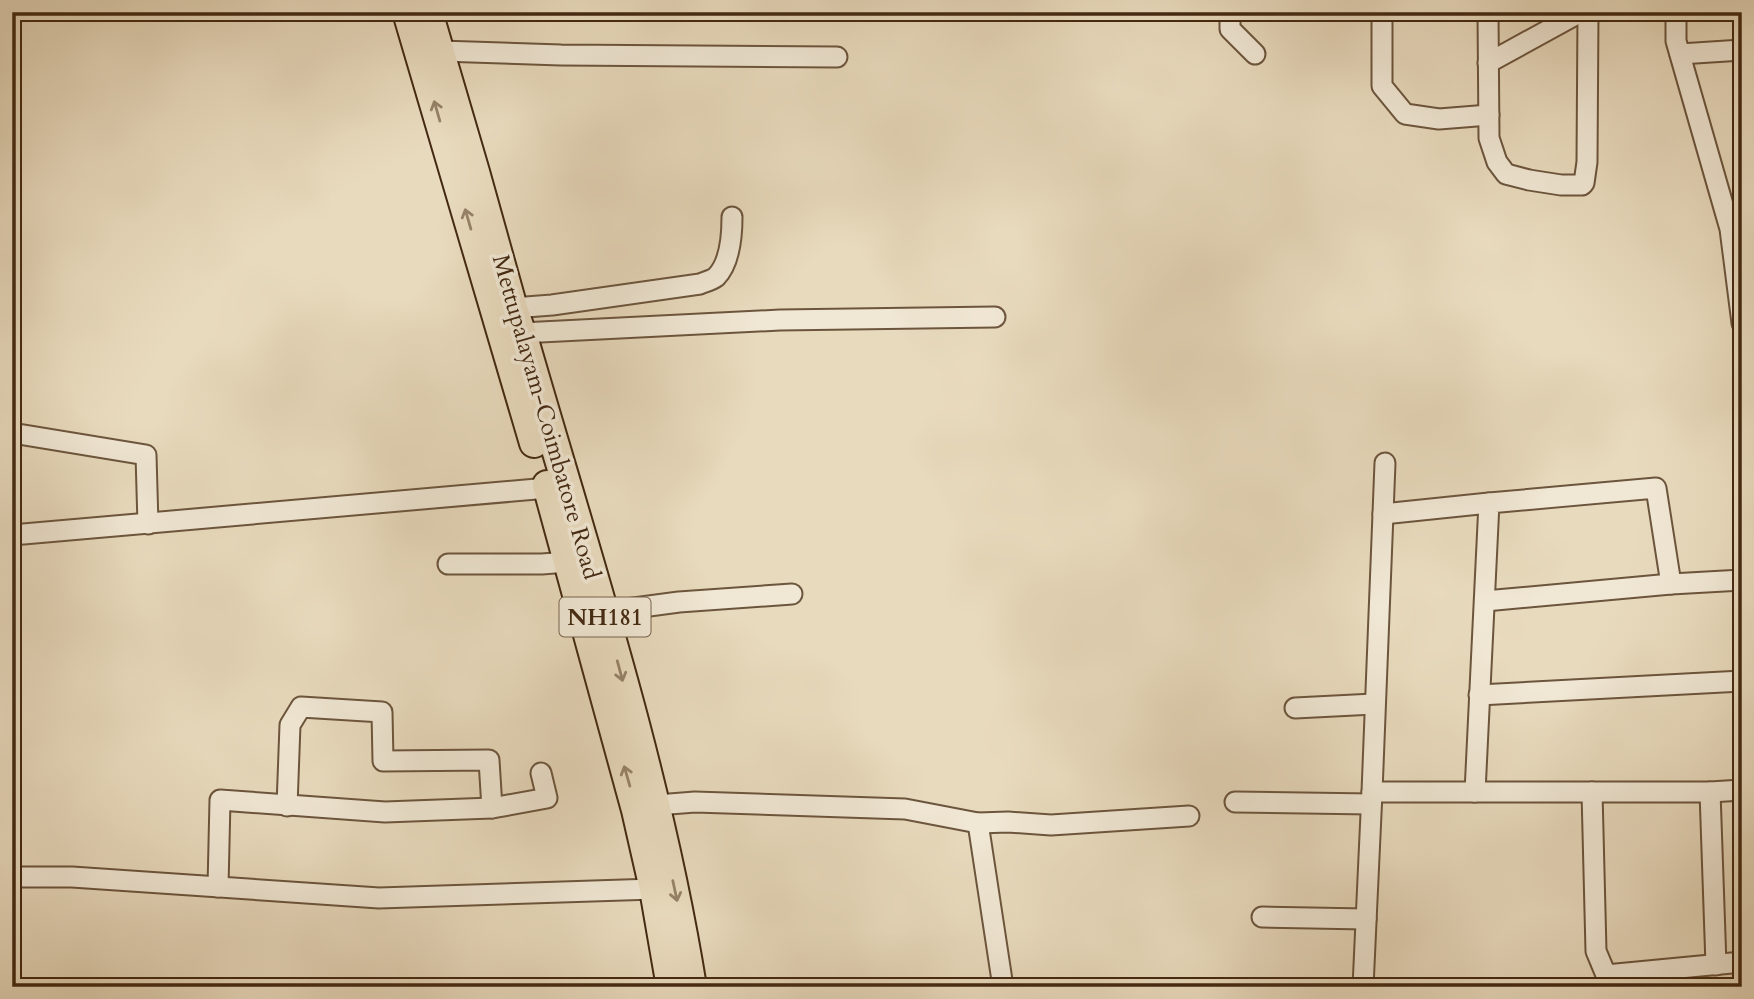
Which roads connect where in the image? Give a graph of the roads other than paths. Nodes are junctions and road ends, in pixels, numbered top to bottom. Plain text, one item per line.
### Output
1 (407, 12) edge
2 (428, 12) edge
3 (1230, 12) edge
4 (1382, 12) edge
5 (1488, 12) edge
6 (1581, 12) edge
7 (1588, 12) edge
8 (1676, 12) edge
9 (1742, 50) edge
10 (440, 51) junction
11 (1255, 54) dead end
12 (1680, 54) junction
13 (837, 57) dead end
14 (1488, 63) junction
15 (1489, 115) junction
16 (465, 174) junction
17 (732, 217) dead end
18 (995, 317) dead end
19 (1742, 323) edge
20 (512, 327) junction
21 (12, 433) edge
22 (1385, 463) dead end
23 (548, 488) junction
24 (1489, 503) junction
25 (1383, 514) junction
26 (148, 524) junction
27 (12, 535) edge
28 (567, 562) junction
29 (448, 564) dead end
30 (1742, 580) edge
31 (1671, 584) junction
32 (792, 594) dead end
33 (1485, 601) junction
34 (604, 612) junction
35 (1742, 681) edge
36 (1479, 695) junction
37 (1374, 704) junction
38 (1295, 708) dead end
39 (541, 773) dead end
40 (1742, 790) edge
41 (1475, 792) junction
42 (1592, 792) junction
43 (1710, 792) junction
44 (1371, 798) junction
45 (1235, 802) dead end
46 (287, 806) junction
47 (492, 808) junction
48 (647, 808) junction
49 (1189, 816) dead end
50 (978, 823) junction
51 (12, 877) edge
52 (218, 887) junction
53 (654, 889) junction
54 (1262, 918) dead end
55 (1366, 919) junction
56 (1742, 962) edge
57 (1716, 965) junction
58 (671, 987) edge
59 (692, 987) edge
60 (1003, 987) edge
61 (1363, 987) edge

16 -> 1 highway, NH181
2 - 10 highway, Mettupalayam-Coimbatore Road / NH181
3 - 11 street
4 - 15 street
5 - 14 street
6 - 14 street
7 - 15 street
8 - 12 street
9 - 12 street
10 - 13 street
10 - 16 highway, Mettupalayam-Coimbatore Road / NH181
12 - 19 street
14 - 15 street
16 - 20 highway, Mettupalayam-Coimbatore Road / NH181
17 - 20 street
18 - 20 street
20 - 23 highway, NH181
20 - 34 highway, Mettupalayam-Coimbatore Road / NH181
21 - 26 street
22 - 25 street
23 - 26 street
23 - 28 highway, NH181
24 - 25 street
24 - 31 street
24 - 33 street
25 - 37 street
26 - 27 street
28 - 29 street
48 -> 28 highway, NH181
30 - 31 street
31 - 33 street
32 - 34 street
33 - 36 street
34 -> 48 highway, Mettupalayam-Coimbatore Road / NH181
35 - 36 street
36 - 41 street
37 - 38 street
37 - 44 street
39 - 47 street
40 - 43 street
41 - 42 street
41 - 44 street
42 - 43 street
42 - 57 street
43 - 57 street
44 - 45 street
44 - 55 street
46 - 47 street
46 - 47 street
46 - 52 street
48 - 50 street
48 - 53 highway, NH181
48 -> 59 highway, Mettupalayam-Coimbatore Road / NH181
49 - 50 street
50 - 60 street
51 - 52 street
52 - 53 street
53 - 58 highway, NH181
54 - 55 street
55 - 61 street
56 - 57 street

